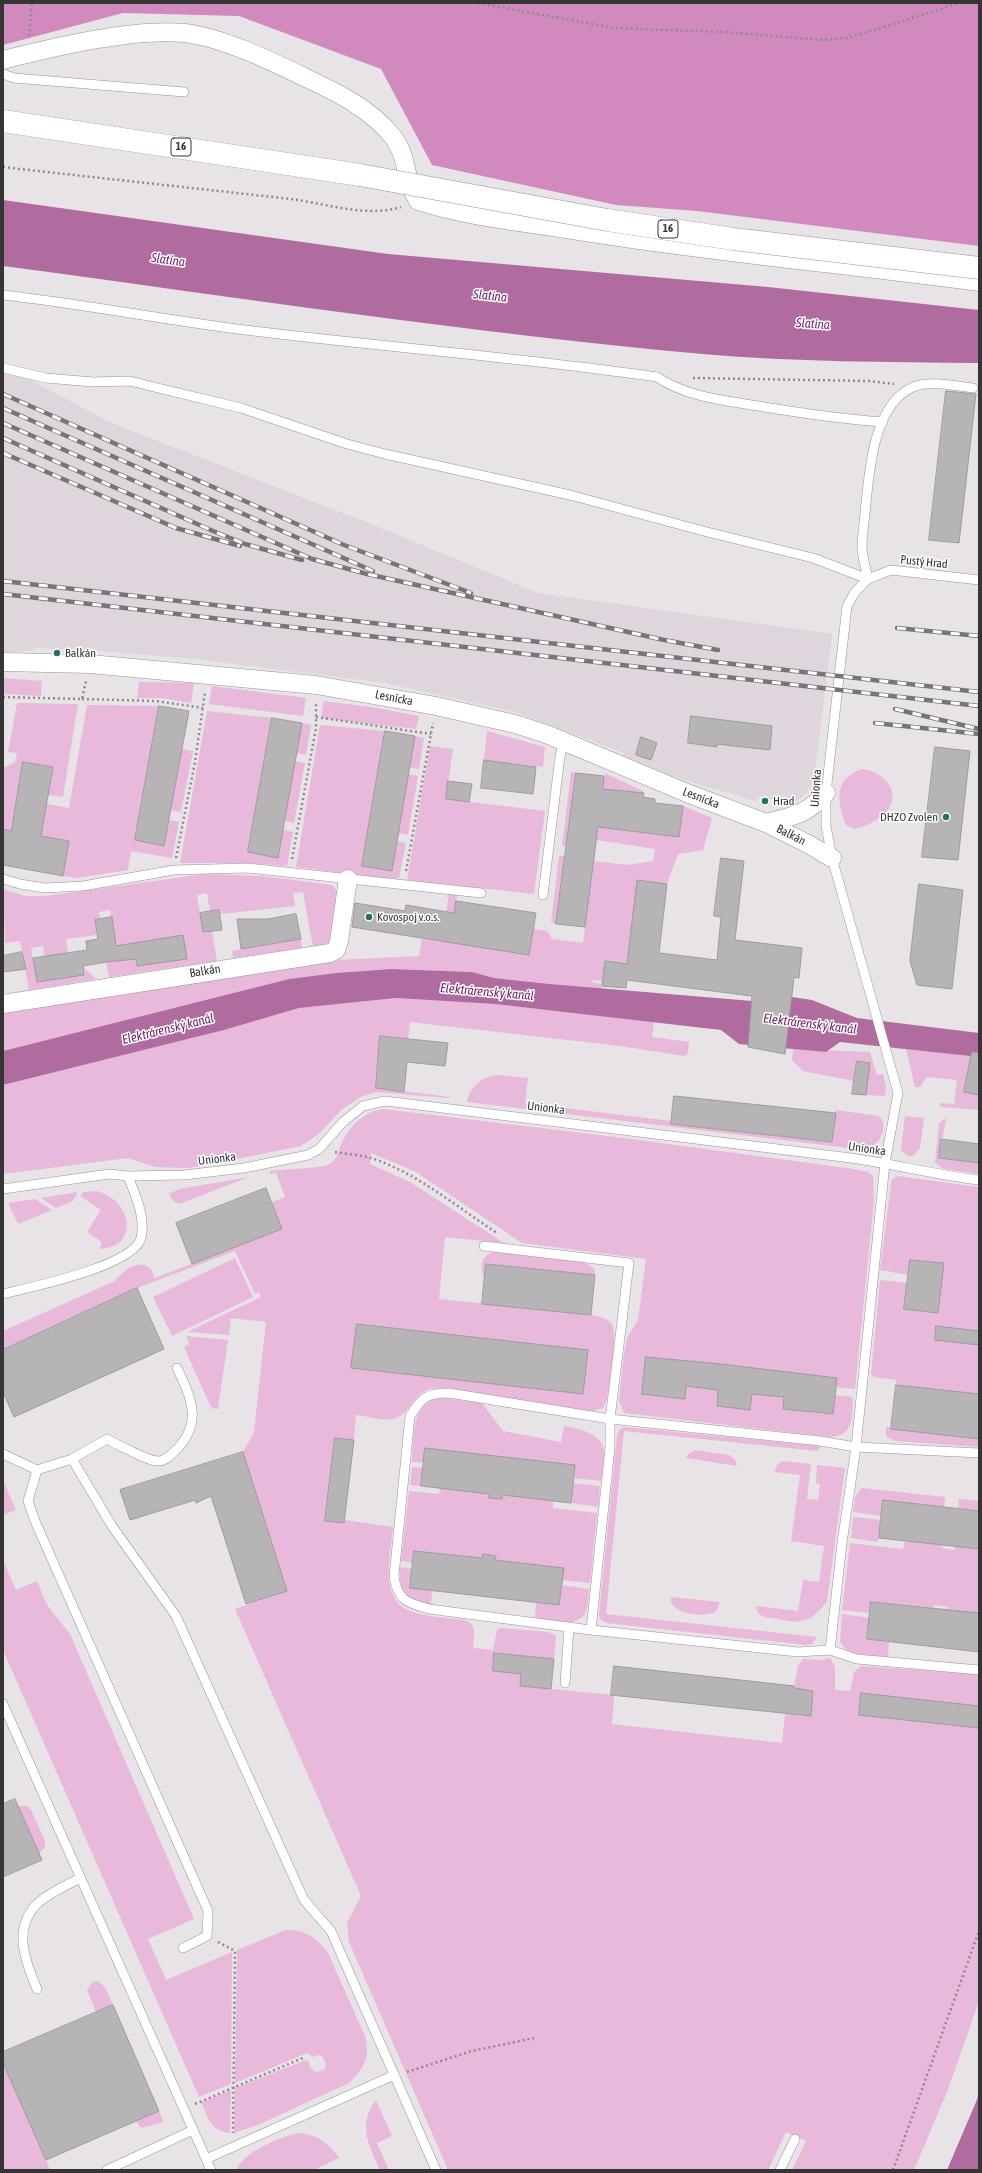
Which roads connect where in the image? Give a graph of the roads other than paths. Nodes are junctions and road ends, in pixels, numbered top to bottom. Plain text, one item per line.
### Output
1 (3, 60) edge
2 (3, 74) edge
3 (184, 92) dead end
4 (3, 121) edge
5 (979, 268) edge
6 (979, 282) edge
7 (3, 295) edge
8 (3, 368) edge
9 (973, 388) dead end
10 (883, 422) junction
11 (868, 579) junction
12 (979, 580) edge
13 (3, 662) edge
14 (564, 741) junction
15 (826, 793) junction
16 (766, 823) junction
17 (832, 858) junction
18 (3, 879) edge
19 (348, 879) junction
20 (481, 893) dead end
21 (543, 895) dead end
22 (3, 1004) edge
23 (885, 1163) junction
24 (128, 1176) junction
25 (979, 1180) edge
26 (3, 1189) edge
27 (484, 1246) dead end
28 (3, 1294) edge
29 (177, 1368) dead end
30 (610, 1419) junction
31 (856, 1447) junction
32 (979, 1453) edge
33 (3, 1454) edge
34 (72, 1459) junction
35 (37, 1470) junction
36 (570, 1628) junction
37 (591, 1630) junction
38 (830, 1650) junction
39 (979, 1670) edge
40 (565, 1683) dead end
41 (3, 1704) edge
42 (80, 1878) junction
43 (183, 1948) dead end
44 (37, 1989) dead end
45 (394, 2076) junction
46 (193, 2130) junction
47 (795, 2139) dead end
48 (206, 2159) junction
49 (106, 2170) edge
50 (211, 2170) edge
51 (436, 2170) edge
52 (780, 2170) edge

1 - 6 street
2 - 3 lane
4 - 5 main road, 16, bridge
7 - 10 lane
8 - 11 lane
9 - 10 lane
10 - 11 lane
11 - 12 lane, Pustý Hrad
11 - 15 lane, Unionka
13 - 14 street, Lesnícka
14 - 16 street, Lesnícka
14 - 21 lane
15 - 16 street, Balkán
15 - 17 lane, Unionka
16 - 17 street, Balkán
17 - 23 lane, Unionka
18 - 19 lane
19 - 20 lane
19 - 22 street, Balkán
23 - 24 lane, Unionka
23 - 25 lane, Unionka
23 - 31 lane, Unionka
24 - 26 lane, Unionka
24 - 28 lane
27 - 30 lane
29 - 34 lane
30 - 31 lane
30 - 36 lane
30 - 37 lane
31 - 32 lane
31 - 38 lane, Unionka
33 - 35 lane
34 - 35 lane
34 - 45 lane
35 - 43 lane
36 - 37 lane
36 - 40 lane
37 - 38 lane
38 - 39 lane
41 - 42 lane
42 - 44 lane
42 - 46 lane
45 - 48 lane
45 - 51 lane
46 - 48 lane
46 - 49 lane
47 - 52 lane
48 - 50 lane

